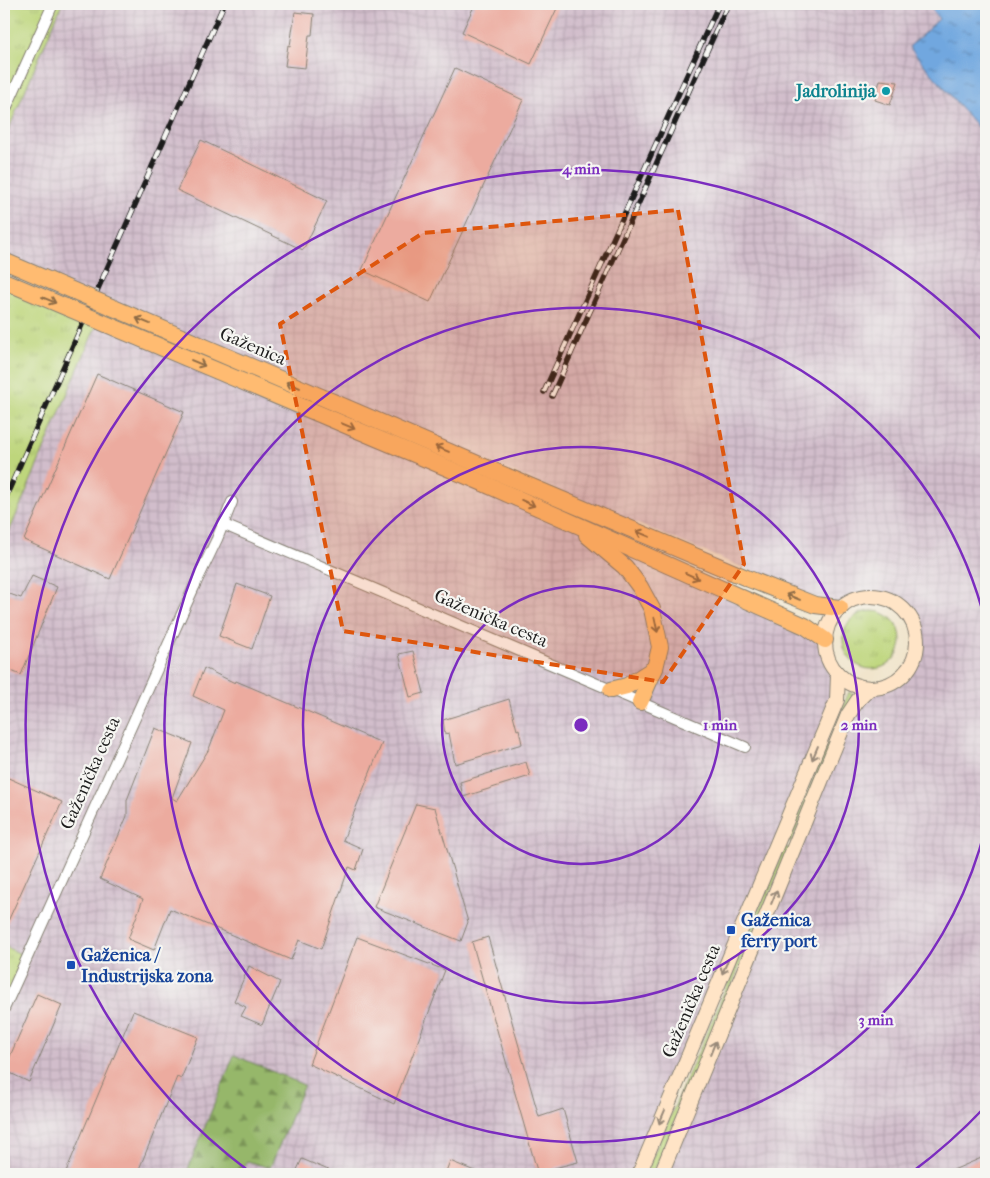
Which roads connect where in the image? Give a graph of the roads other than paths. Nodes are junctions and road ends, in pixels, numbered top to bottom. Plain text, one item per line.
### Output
1 (53, 4) edge
2 (4, 113) edge
3 (4, 261) edge
4 (4, 281) edge
5 (485, 475) junction
6 (232, 502) dead end
7 (572, 522) junction
8 (222, 524) junction
9 (840, 608) junction
10 (825, 640) junction
11 (655, 668) junction
12 (838, 674) junction
13 (870, 688) junction
14 (611, 690) junction
15 (640, 702) junction
16 (745, 746) dead end
17 (4, 1009) edge
18 (639, 1174) edge
19 (661, 1174) edge

1 - 2 street
5 -> 3 highway, Gaženica, bridge
4 -> 5 highway, bridge
5 -> 7 highway
9 -> 5 highway
6 - 8 street, Gaženička cesta
7 -> 10 highway
7 -> 11 highway
8 - 14 street, Gaženička cesta
8 - 17 street, Gaženička cesta
9 - 10 main road
9 - 13 main road
10 - 12 main road
11 - 14 highway
11 - 15 highway
12 - 13 main road
12 -> 18 main road, Gaženička cesta
19 -> 13 main road, Gaženička cesta
14 - 15 street, Gaženička cesta
15 - 16 street, Gaženička cesta

